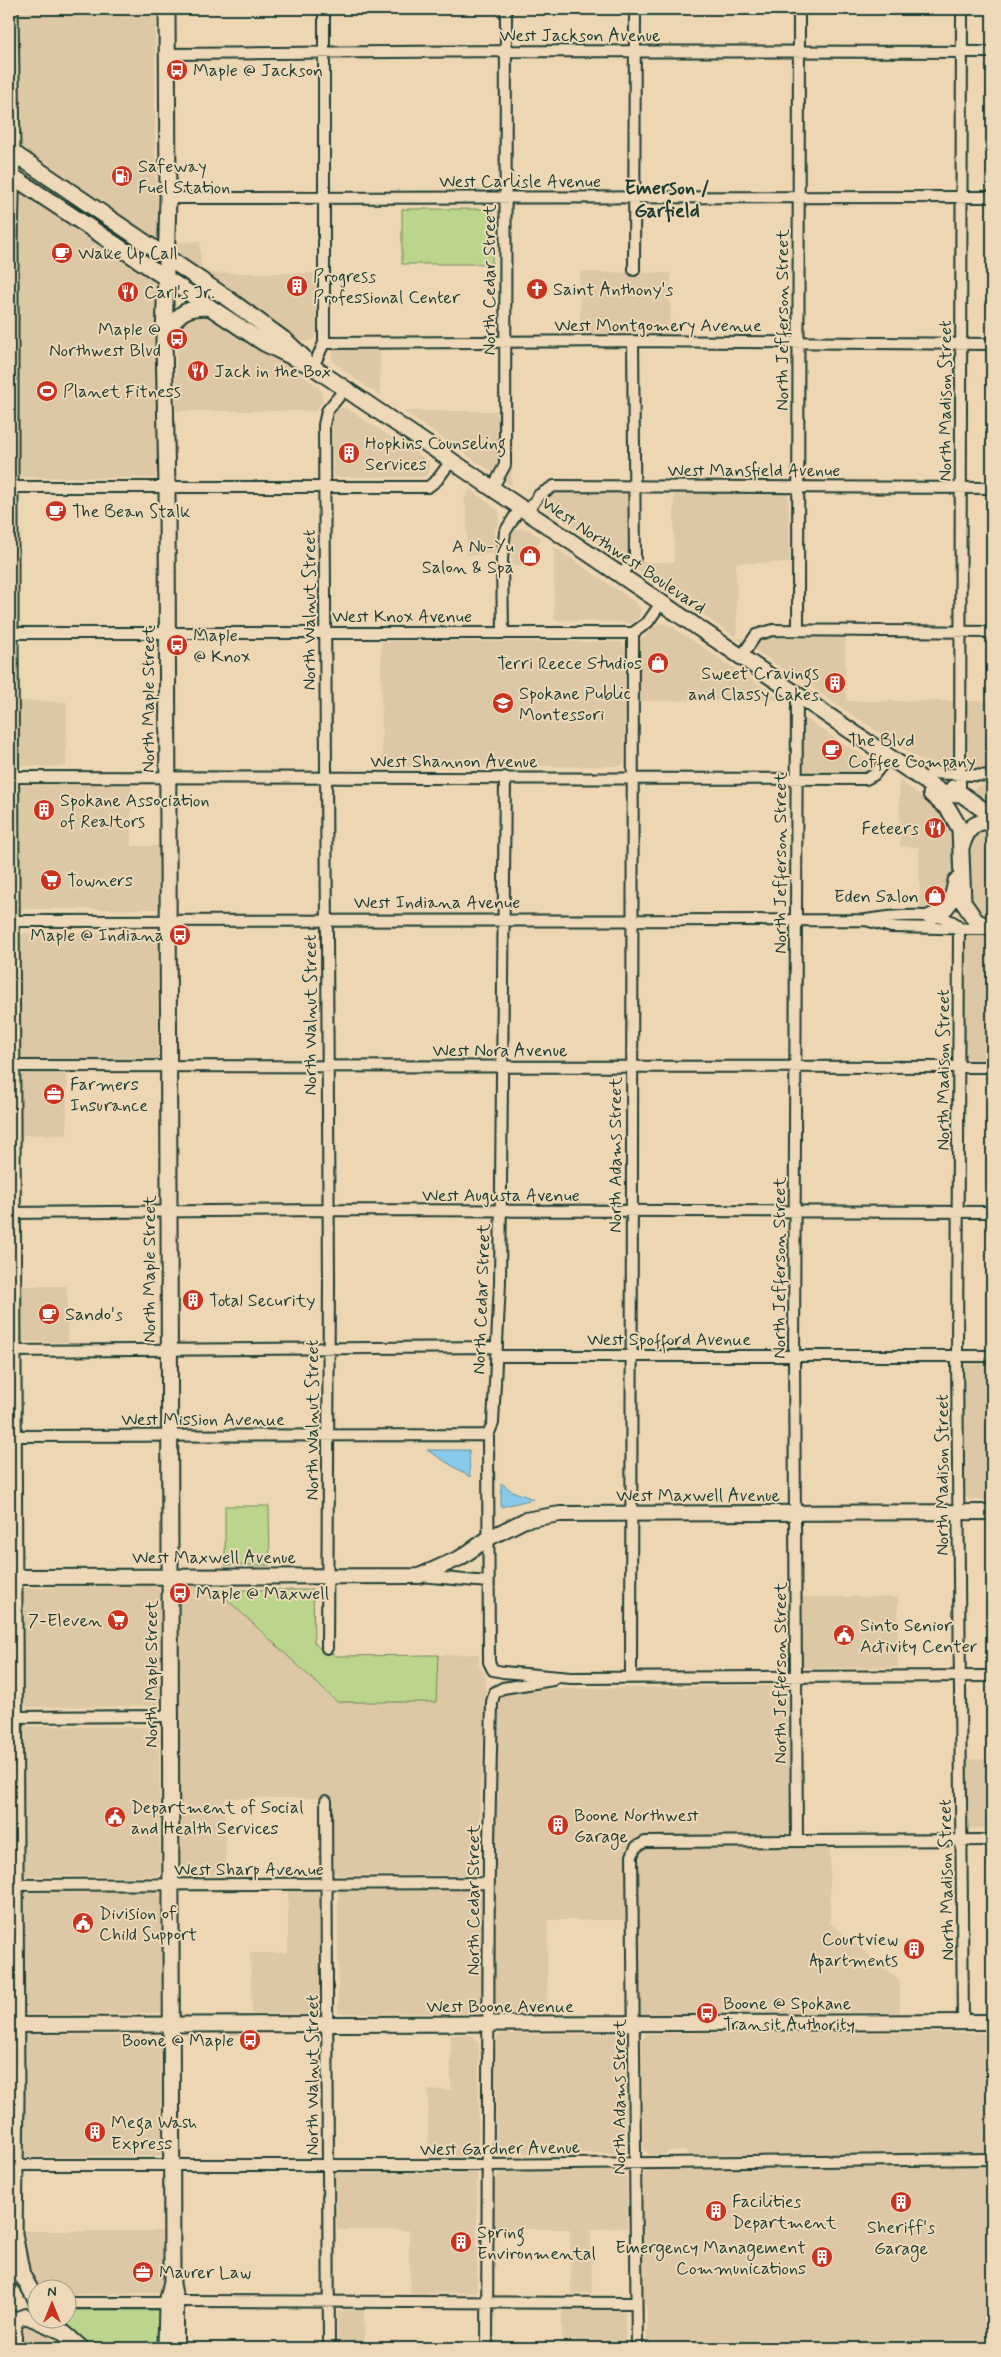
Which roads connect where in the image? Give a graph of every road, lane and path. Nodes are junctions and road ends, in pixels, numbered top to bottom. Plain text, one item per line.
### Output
1 (10, 9) edge
2 (167, 9) edge
3 (324, 9) edge
4 (506, 9) edge
5 (635, 9) edge
6 (799, 9) edge
7 (962, 9) edge
8 (506, 51) junction
9 (635, 51) junction
10 (798, 52) junction
11 (962, 52) junction
12 (992, 52) edge
13 (168, 54) junction
14 (324, 54) junction
15 (10, 103) edge
16 (10, 151) edge
17 (10, 175) edge
18 (324, 197) junction
19 (505, 197) junction
20 (634, 197) junction
21 (798, 197) junction
22 (962, 197) junction
23 (992, 197) edge
24 (168, 198) junction
25 (9, 242) edge
26 (166, 257) junction
27 (634, 270) dead end
28 (165, 278) junction
29 (211, 308) junction
30 (164, 339) junction
31 (505, 341) junction
32 (633, 341) junction
33 (798, 342) junction
34 (9, 343) edge
35 (324, 343) junction
36 (962, 344) junction
37 (992, 344) edge
38 (313, 367) junction
39 (345, 389) junction
40 (450, 461) junction
41 (633, 486) junction
42 (10, 487) edge
43 (325, 487) junction
44 (798, 487) junction
45 (961, 487) junction
46 (167, 488) junction
47 (992, 488) edge
48 (492, 489) junction
49 (524, 510) junction
50 (620, 576) junction
51 (661, 603) junction
52 (798, 630) junction
53 (961, 631) junction
54 (326, 632) junction
55 (503, 632) junction
56 (992, 632) edge
57 (9, 633) edge
58 (166, 633) junction
59 (633, 633) junction
60 (741, 657) junction
61 (797, 695) junction
62 (889, 756) junction
63 (914, 773) junction
64 (931, 773) junction
65 (960, 776) junction
66 (992, 776) edge
67 (10, 777) edge
68 (166, 777) junction
69 (327, 777) junction
70 (504, 777) junction
71 (632, 778) junction
72 (796, 779) junction
73 (960, 793) junction
74 (991, 817) edge
75 (960, 857) junction
76 (930, 916) junction
77 (326, 920) junction
78 (503, 920) junction
79 (632, 920) junction
80 (796, 920) junction
81 (866, 920) junction
82 (11, 921) edge
83 (167, 921) junction
84 (959, 928) junction
85 (992, 929) edge
86 (11, 1066) edge
87 (502, 1066) junction
88 (630, 1066) junction
89 (796, 1066) junction
90 (960, 1066) junction
91 (168, 1067) junction
92 (327, 1067) junction
93 (992, 1067) edge
94 (327, 1210) junction
95 (500, 1211) junction
96 (631, 1211) junction
97 (168, 1212) junction
98 (795, 1212) junction
99 (959, 1212) junction
100 (992, 1212) edge
101 (11, 1213) edge
102 (328, 1348) junction
103 (168, 1349) junction
104 (11, 1351) edge
105 (496, 1351) junction
106 (630, 1355) junction
107 (794, 1355) junction
108 (957, 1356) junction
109 (992, 1356) edge
110 (328, 1435) junction
111 (488, 1435) junction
112 (11, 1436) edge
113 (168, 1436) junction
114 (958, 1512) junction
115 (992, 1512) edge
116 (630, 1514) junction
117 (794, 1514) junction
118 (489, 1538) junction
119 (327, 1575) junction
120 (169, 1576) junction
121 (419, 1576) junction
122 (12, 1577) edge
123 (488, 1582) junction
124 (327, 1648) dead end
125 (992, 1676) edge
126 (797, 1677) junction
127 (959, 1677) junction
128 (571, 1678) junction
129 (631, 1678) junction
130 (171, 1716) junction
131 (12, 1717) edge
132 (326, 1801) dead end
133 (992, 1840) edge
134 (797, 1841) junction
135 (962, 1841) junction
136 (489, 1883) junction
137 (327, 1884) junction
138 (12, 1885) edge
139 (170, 1885) junction
140 (963, 2022) junction
141 (992, 2022) edge
142 (171, 2024) junction
143 (634, 2024) junction
144 (328, 2025) junction
145 (488, 2025) junction
146 (12, 2026) edge
147 (992, 2159) edge
148 (635, 2162) junction
149 (12, 2165) edge
150 (328, 2165) junction
151 (488, 2165) junction
152 (172, 2166) junction
153 (14, 2234) junction
154 (9, 2284) edge
155 (28, 2286) edge
156 (172, 2302) junction
157 (330, 2302) junction
158 (487, 2302) junction
159 (78, 2303) edge
160 (636, 2303) junction
161 (26, 2316) edge
162 (11, 2320) edge
163 (60, 2330) edge
164 (14, 2348) edge
165 (81, 2348) edge
166 (166, 2348) edge
167 (176, 2348) edge
168 (329, 2348) edge
169 (487, 2348) edge
170 (637, 2348) edge

1 - 15 main road
2 - 13 main road, North Maple Street
3 - 14 street
4 - 8 street, North Cedar Street
5 - 9 street
6 - 10 street, North Jefferson Street
7 - 11 street, North Madison Street
8 - 9 street, West Jackson Avenue
8 - 14 street, West Jackson Avenue
8 - 19 street, North Cedar Street
9 - 10 street, West Jackson Avenue
9 - 20 street
10 - 11 street, West Jackson Avenue
10 - 21 street, North Jefferson Street
11 - 12 street, West Jackson Avenue
11 - 22 street, North Madison Street
13 - 14 street, West Jackson Avenue
13 - 24 main road, North Maple Street
14 - 18 street
15 - 16 main road
16 - 17 main road
16 - 26 main road
17 - 25 main road
17 - 28 main road
18 - 19 street, West Carlisle Avenue
18 - 24 street, West Carlisle Avenue
18 - 35 street
19 - 20 street, West Carlisle Avenue
19 - 31 street, North Cedar Street
20 - 21 street, West Carlisle Avenue
20 - 27 street
21 - 22 street, West Carlisle Avenue
21 - 33 street, North Jefferson Street
22 - 23 street, West Carlisle Avenue
22 - 36 street, North Madison Street
24 - 26 main road, North Maple Street
25 - 34 main road
26 - 28 main road, North Maple Street
26 - 38 main road
28 - 29 main road
28 - 30 main road, North Maple Street
29 - 30 street
29 - 38 main road
30 - 46 main road, North Maple Street
31 - 32 street, West Montgomery Avenue
31 - 35 street, West Montgomery Avenue
31 - 48 street, North Cedar Street
32 - 33 street, West Montgomery Avenue
32 - 41 street
33 - 36 street, West Montgomery Avenue
33 - 44 street, North Jefferson Street
34 - 42 main road
35 - 38 street
36 - 37 street, West Montgomery Avenue
36 - 45 street, North Madison Street
38 - 39 main road, West Northwest Boulevard
39 - 40 main road, West Northwest Boulevard
39 - 43 street, North Walnut Street
40 - 43 street
40 - 48 main road, West Northwest Boulevard
41 - 44 street, West Mansfield Avenue
41 - 49 street, West Mansfield Avenue
41 - 50 street
42 - 46 street
42 - 57 main road
43 - 46 street
43 - 54 street, North Walnut Street
44 - 45 street, West Mansfield Avenue
44 - 52 street, North Jefferson Street
45 - 47 street, West Mansfield Avenue
45 - 53 street, North Madison Street
46 - 58 main road, North Maple Street
48 - 49 main road, West Northwest Boulevard
49 - 50 main road, West Northwest Boulevard
49 - 55 street
50 - 51 main road, West Northwest Boulevard
51 - 59 street
51 - 60 main road, West Northwest Boulevard
52 - 53 street
52 - 60 street
53 - 56 street
53 - 65 street, North Madison Street
54 - 55 street, West Knox Avenue
54 - 58 street, West Knox Avenue
54 - 69 street, North Walnut Street
55 - 59 street, West Knox Avenue
57 - 58 street, West Knox Avenue
57 - 67 main road
58 - 68 main road, North Maple Street
59 - 71 street, North Adams Street
60 - 61 main road, West Northwest Boulevard
61 - 62 main road, West Northwest Boulevard
61 - 72 street, North Jefferson Street
62 - 63 main road, West Northwest Boulevard
62 - 72 street, West Shannon Avenue
63 - 64 main road
63 - 73 main road
63 - 75 main road, West Northwest Boulevard
64 - 65 street
64 - 73 main road
65 - 66 street
65 - 73 street, North Madison Street
67 - 68 street, West Shannon Avenue
67 - 82 main road
68 - 69 street, West Shannon Avenue
68 - 83 main road, North Maple Street
69 - 70 street, West Shannon Avenue
69 - 77 street, North Walnut Street
70 - 71 street, West Shannon Avenue
70 - 78 street, North Cedar Street
71 - 72 street, West Shannon Avenue
71 - 79 street, North Adams Street
72 - 80 street, North Jefferson Street
73 - 74 main road
74 - 75 main road
75 - 76 main road
75 - 85 main road, West Northwest Boulevard
76 - 81 street, West Indiana Avenue
76 - 84 street, West Indiana Avenue
77 - 78 street, West Indiana Avenue
77 - 83 street, West Indiana Avenue
77 - 92 street, North Walnut Street
78 - 79 street, West Indiana Avenue
78 - 87 street, North Cedar Street
79 - 80 street, West Indiana Avenue
79 - 88 street, North Adams Street
80 - 81 street, West Indiana Avenue
80 - 89 street, North Jefferson Street
81 - 84 street, West Indiana Avenue
82 - 83 street, West Indiana Avenue
82 - 86 main road
83 - 91 main road, North Maple Street
84 - 85 street, West Indiana Avenue
84 - 90 street, North Madison Street
86 - 91 street, West Nora Avenue
86 - 101 main road
87 - 88 street, West Nora Avenue
87 - 92 street, West Nora Avenue
87 - 95 street, North Cedar Street
88 - 89 street, West Nora Avenue
88 - 96 street, North Adams Street
89 - 90 street, West Nora Avenue
89 - 98 street, North Jefferson Street
90 - 93 street, West Nora Avenue
90 - 99 street, North Madison Street
91 - 92 street, West Nora Avenue
91 - 97 main road, North Maple Street
92 - 94 street, North Walnut Street
94 - 95 street, West Augusta Avenue
94 - 97 street, West Augusta Avenue
94 - 102 street, North Walnut Street
95 - 96 street, West Augusta Avenue
95 - 105 street, North Cedar Street
96 - 98 street, West Augusta Avenue
96 - 106 street, North Adams Street
97 - 101 street, West Augusta Avenue
97 - 103 main road, North Maple Street
98 - 99 street, West Augusta Avenue
98 - 107 street, North Jefferson Street
99 - 100 street, West Augusta Avenue
99 - 108 street, North Madison Street
101 - 104 main road
102 - 103 street, West Spofford Avenue
102 - 105 street, West Spofford Avenue
102 - 110 street, North Walnut Street
103 - 104 street, West Spofford Avenue
103 - 113 main road, North Maple Street
104 - 112 main road
105 - 106 street, West Spofford Avenue
105 - 111 street, North Cedar Street
106 - 107 street, West Spofford Avenue
106 - 116 street, North Adams Street
107 - 108 street, West Spofford Avenue
107 - 117 street, North Jefferson Street
108 - 109 street, West Spofford Avenue
108 - 114 street, North Madison Street
110 - 111 street, West Mission Avenue
110 - 113 street, West Mission Avenue
110 - 119 street, North Walnut Street
111 - 118 street, North Cedar Street
112 - 113 street, West Mission Avenue
112 - 122 main road
113 - 120 main road, North Maple Street
114 - 115 street, West Maxwell Avenue
114 - 117 street, West Maxwell Avenue
114 - 127 street, North Madison Street
116 - 117 street, West Maxwell Avenue
116 - 118 street, West Maxwell Avenue
116 - 129 street, North Adams Street
117 - 126 street, North Jefferson Street
118 - 121 street, West Maxwell Avenue
118 - 123 street, North Cedar Street
119 - 120 street, West Maxwell Avenue
119 - 121 street, West Maxwell Avenue
119 - 124 street, North Walnut Street
120 - 122 street, West Maxwell Avenue
120 - 130 main road, North Maple Street
121 - 123 street, West Maxwell Avenue
122 - 131 main road
123 - 128 street, North Cedar Street
125 - 127 street
126 - 127 street
126 - 129 street
126 - 134 street, North Jefferson Street
127 - 135 street, North Madison Street
128 - 129 street
128 - 136 street, North Cedar Street
130 - 131 street
130 - 139 main road, North Maple Street
131 - 138 main road
132 - 137 street, North Walnut Street
133 - 135 street
134 - 135 street
134 - 143 street, North Adams Street
135 - 140 street, North Madison Street
136 - 137 street, West Sharp Avenue
136 - 145 street, North Cedar Street
137 - 139 street, West Sharp Avenue
137 - 144 street, North Walnut Street
138 - 139 street, West Sharp Avenue
138 - 146 main road
139 - 142 main road, North Maple Street
140 - 141 street, West Boone Avenue
140 - 143 street, West Boone Avenue
142 - 144 street, West Boone Avenue
142 - 146 street, West Boone Avenue
142 - 152 main road, North Maple Street
143 - 145 street, West Boone Avenue
143 - 148 street, North Adams Street
144 - 145 street, West Boone Avenue
144 - 150 street, North Walnut Street
145 - 151 street, North Cedar Street
146 - 149 main road
147 - 148 street, West Gardner Avenue
148 - 151 street, West Gardner Avenue
148 - 160 street, North Adams Street
149 - 152 street, West Gardner Avenue
149 - 153 main road
150 - 151 street, West Gardner Avenue
150 - 152 street, West Gardner Avenue
150 - 157 street, North Walnut Street
151 - 158 street, North Cedar Street
152 - 156 main road, North Maple Street
153 - 154 street
153 - 155 main road
156 - 157 street
156 - 159 street
156 - 166 main road, North Maple Street
156 - 167 street, North Maple Street
157 - 158 street
157 - 168 street, North Walnut Street
158 - 160 street
158 - 169 street, North Cedar Street
160 - 170 street, North Adams Street
161 - 162 street
162 - 164 street
163 - 165 main road

